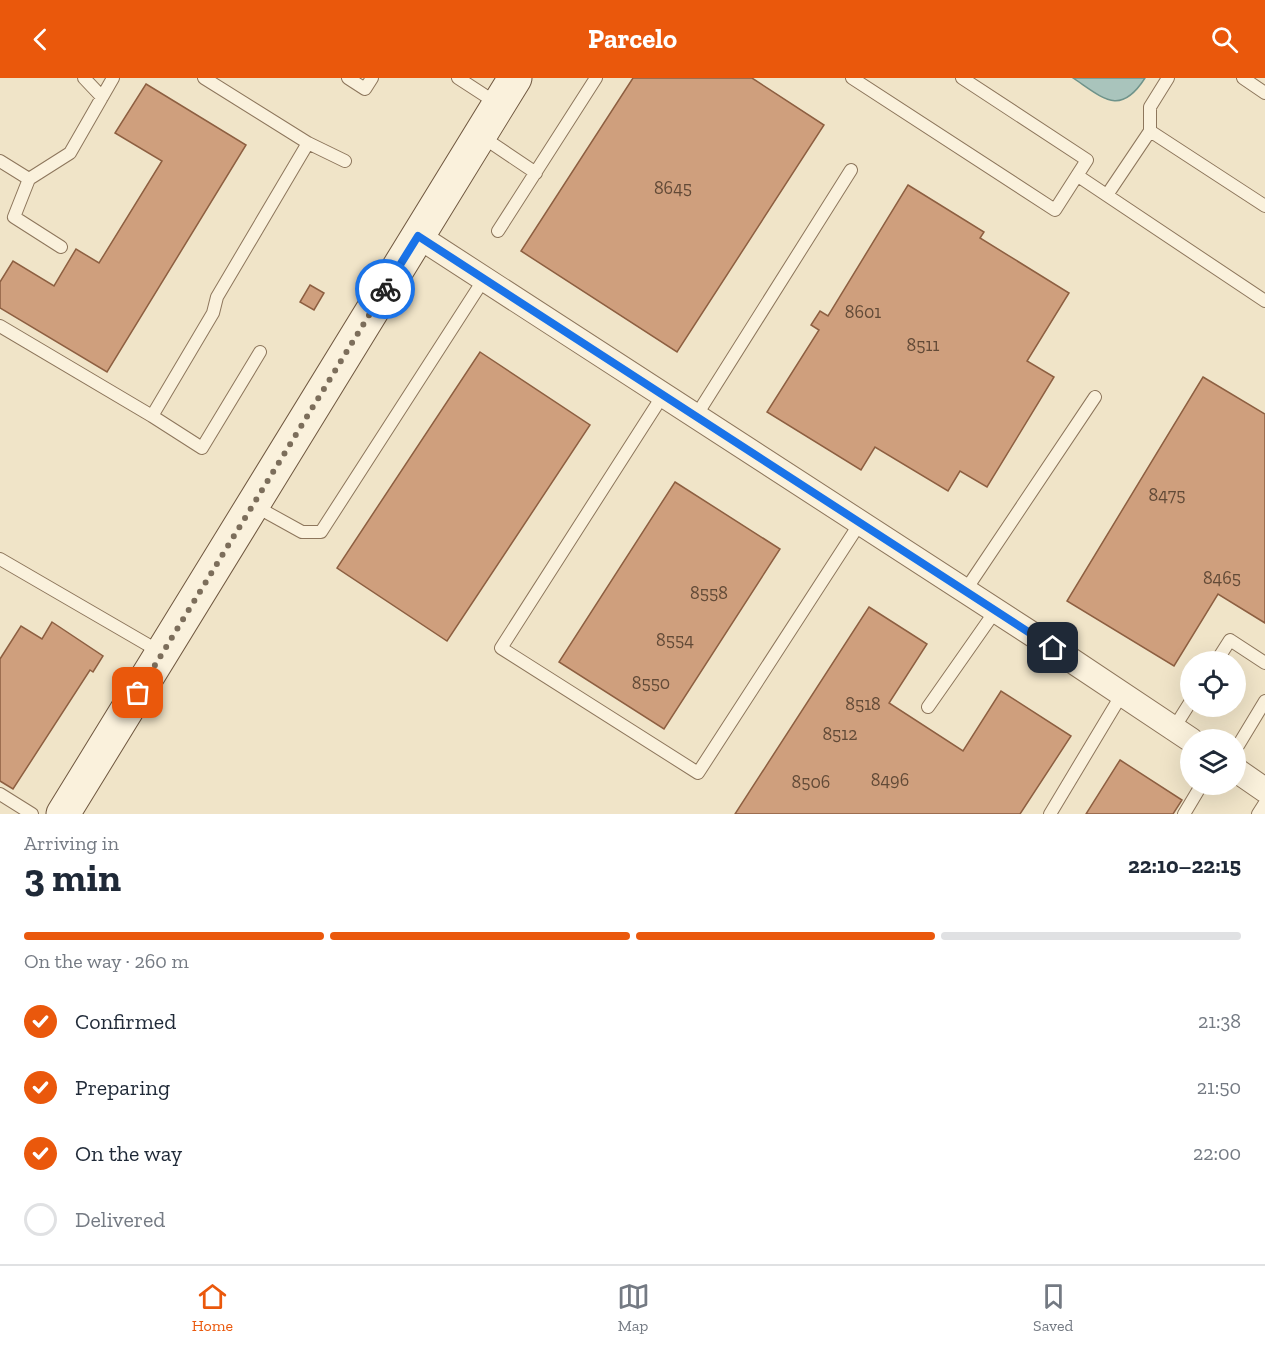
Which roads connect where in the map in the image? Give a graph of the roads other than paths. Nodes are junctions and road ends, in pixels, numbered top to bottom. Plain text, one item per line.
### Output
1 (84, 78) edge
2 (113, 78) edge
3 (204, 78) edge
4 (348, 78) edge
5 (372, 78) edge
6 (458, 78) edge
7 (596, 78) edge
8 (852, 78) edge
9 (962, 78) edge
10 (1168, 78) edge
11 (1243, 78) edge
12 (507, 91) edge
13 (1265, 93) edge
14 (102, 97) junction
15 (1150, 131) junction
16 (480, 136) junction
17 (309, 143) junction
18 (0, 161) edge
19 (345, 161) dead end
20 (851, 170) dead end
21 (536, 172) junction
22 (1078, 176) junction
23 (29, 179) junction
24 (1107, 195) junction
25 (1265, 206) edge
26 (498, 231) dead end
27 (418, 236) junction
28 (61, 248) dead end
29 (484, 279) junction
30 (1265, 301) edge
31 (0, 326) edge
32 (260, 352) dead end
33 (663, 395) junction
34 (1095, 397) dead end
35 (152, 416) junction
36 (696, 416) junction
37 (254, 505) junction
38 (860, 523) junction
39 (0, 559) edge
40 (966, 591) junction
41 (996, 610) junction
42 (1223, 651) edge
43 (163, 654) junction
44 (1265, 663) edge
45 (1122, 694) junction
46 (1265, 701) edge
47 (928, 707) dead end
48 (1246, 732) edge
49 (1180, 733) edge
50 (1246, 777) edge
51 (1265, 790) edge
52 (0, 794) edge
53 (1195, 795) edge
54 (1265, 803) edge
55 (69, 812) edge
56 (32, 814) edge
57 (1050, 814) edge
58 (1184, 814) edge
59 (1258, 814) edge

1 - 14 lane
2 - 14 lane
3 - 17 lane
4 - 5 lane
6 - 12 lane
7 - 21 lane
8 - 22 lane
9 - 22 lane
10 - 15 lane
11 - 13 lane
12 - 16 main road
14 - 23 lane
15 - 24 lane
15 - 25 lane
16 - 21 lane
16 - 27 main road
17 - 19 lane
17 - 35 lane
18 - 23 lane
20 - 36 lane
21 - 26 lane
22 - 24 lane
23 - 28 lane
24 - 30 lane
27 - 29 street
27 - 37 main road
29 - 33 street
29 - 37 lane
31 - 35 lane
32 - 35 lane
33 - 36 street
33 - 38 lane
34 - 40 lane
36 - 38 street
37 - 43 main road
38 - 40 street
39 - 43 lane
40 - 41 street
41 - 45 street
41 - 47 lane
42 - 44 lane
43 - 55 main road
45 - 49 street
45 - 57 lane
46 - 48 lane
50 - 51 street
52 - 56 lane
53 - 58 lane
54 - 59 lane

